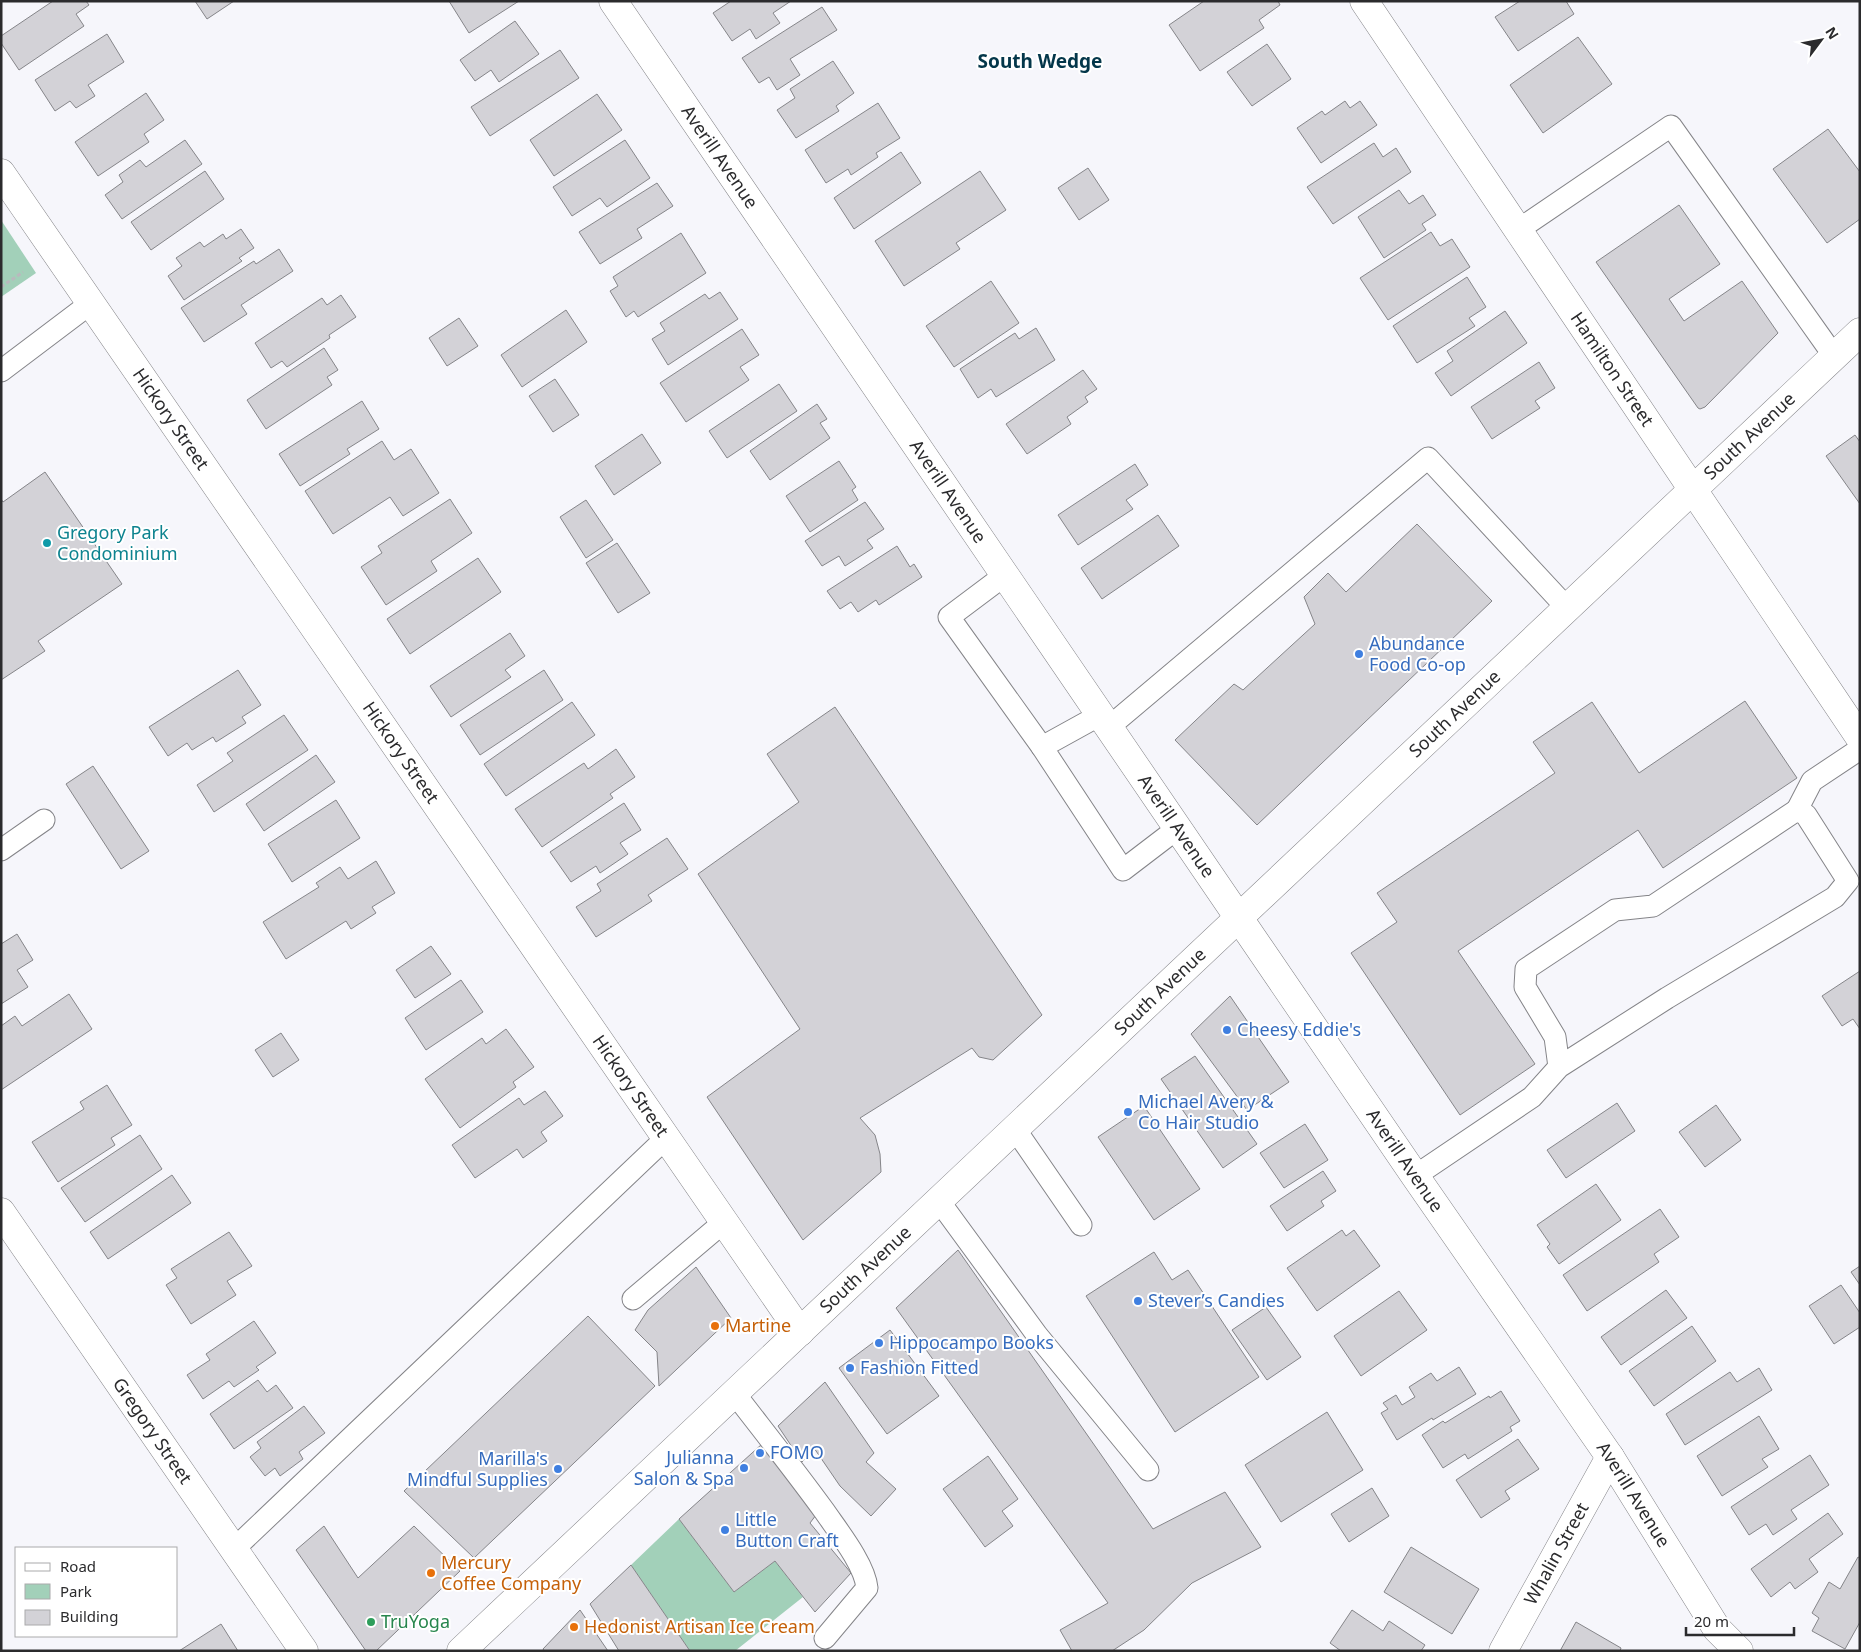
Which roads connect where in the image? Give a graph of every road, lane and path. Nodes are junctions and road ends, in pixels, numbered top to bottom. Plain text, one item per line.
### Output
1 (613, 1) edge
2 (1364, 1) edge
3 (1, 173) edge
4 (1518, 230) junction
5 (23, 272) dead end
6 (1, 287) edge
7 (90, 303) junction
8 (1860, 332) edge
9 (1834, 356) junction
10 (1, 371) edge
11 (1692, 490) junction
12 (1005, 575) junction
13 (1568, 608) junction
14 (1105, 721) junction
15 (1860, 738) edge
16 (1042, 747) junction
17 (1860, 749) edge
18 (1797, 810) junction
19 (44, 820) dead end
20 (1178, 828) junction
21 (1, 850) edge
22 (1240, 918) junction
23 (1560, 1067) junction
24 (1015, 1129) junction
25 (666, 1138) junction
26 (1415, 1176) junction
27 (938, 1201) junction
28 (1, 1212) edge
29 (724, 1222) junction
30 (1081, 1225) dead end
31 (633, 1299) dead end
32 (800, 1332) junction
33 (735, 1394) junction
34 (1610, 1457) junction
35 (1148, 1470) dead end
36 (234, 1549) junction
37 (825, 1638) dead end
38 (304, 1651) edge
39 (461, 1651) edge
40 (1503, 1651) edge
41 (1739, 1651) edge

1 - 12 street, Averill Avenue
2 - 4 street, Hamilton Street
3 - 7 street, Hickory Street
4 - 9 lane
4 - 11 street, Hamilton Street
5 - 6 path
7 - 10 lane
7 - 25 street, Hickory Street
8 - 9 street, South Avenue
9 - 11 street, South Avenue
11 - 13 street, South Avenue
11 - 15 street, Hamilton Street
12 - 14 street, Averill Avenue
12 - 16 lane
13 - 14 lane
13 - 22 street, South Avenue
14 - 16 lane
14 - 20 street, Averill Avenue
16 - 20 lane
17 - 18 lane
18 - 23 lane
18 - 23 lane
19 - 21 lane
20 - 22 street, Averill Avenue
22 - 24 street, South Avenue
22 - 26 street, Averill Avenue
23 - 26 lane
24 - 27 street, South Avenue
24 - 30 lane
25 - 29 street, Hickory Street
25 - 36 lane
26 - 34 street, Averill Avenue
27 - 32 street, South Avenue
27 - 35 lane
28 - 36 street, Gregory Street
29 - 31 lane
29 - 32 street, Hickory Street
32 - 33 street, South Avenue
33 - 37 lane
33 - 39 street, South Avenue
34 - 40 street, Whalin Street
34 - 41 street, Averill Avenue
36 - 38 street, Gregory Street

